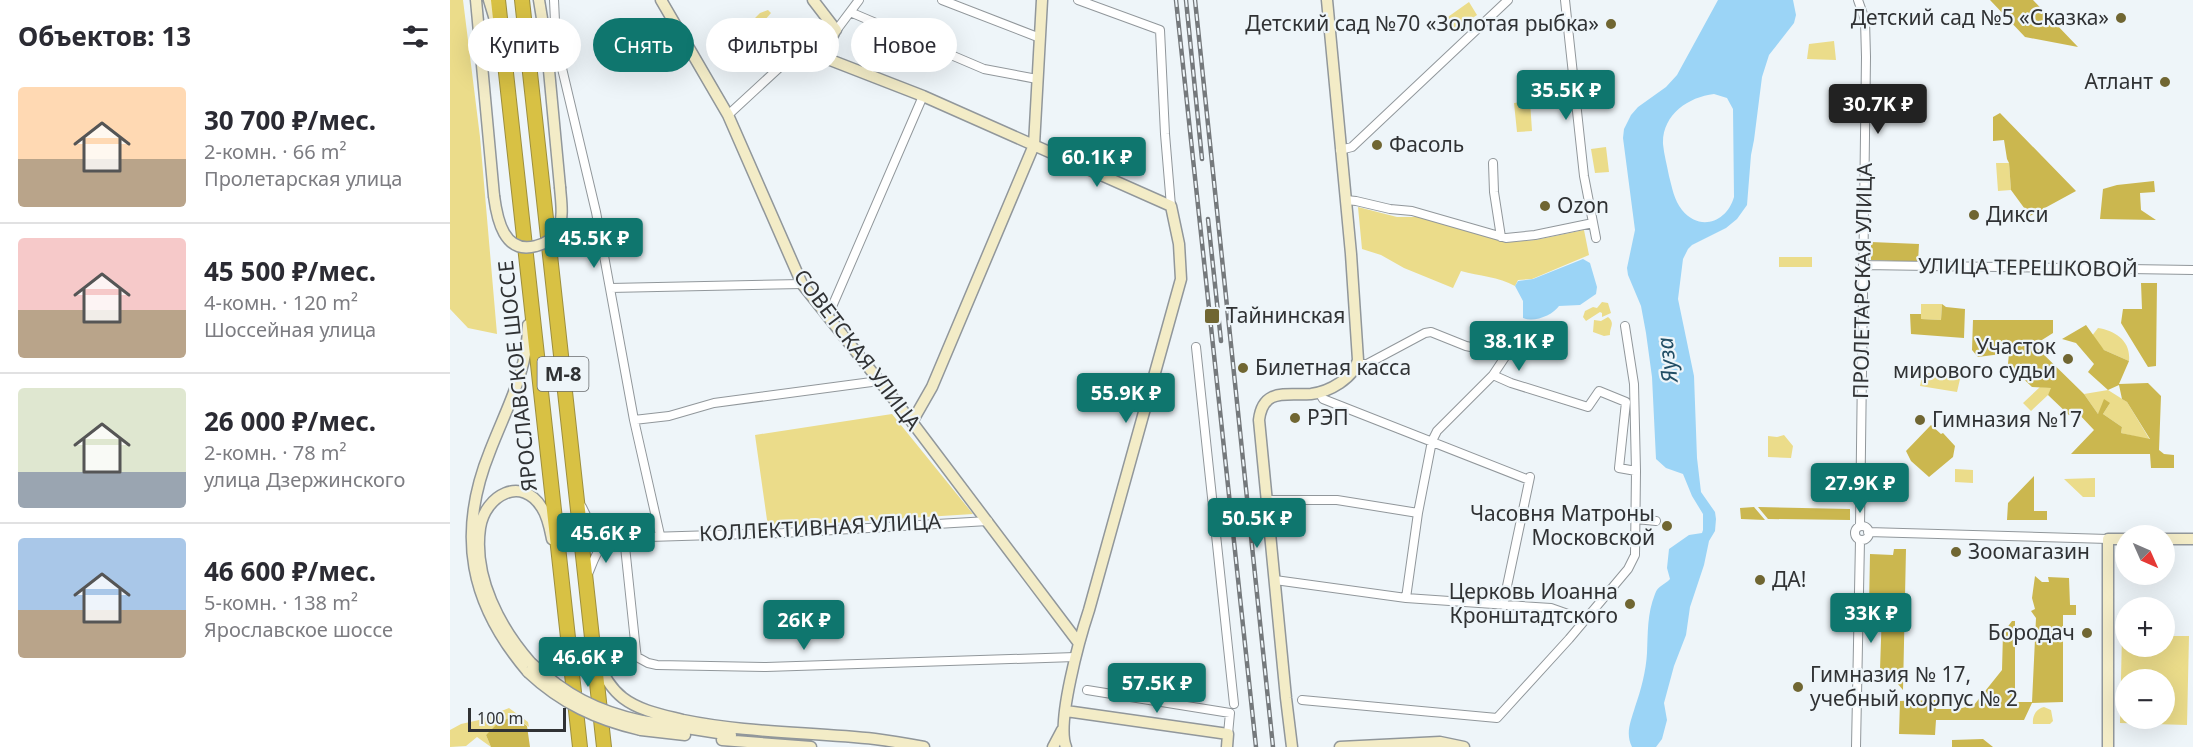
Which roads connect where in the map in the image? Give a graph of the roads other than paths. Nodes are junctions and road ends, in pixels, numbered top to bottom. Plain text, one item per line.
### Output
1 (476, 0) edge
2 (489, 0) edge
3 (498, 0) edge
4 (522, 0) edge
5 (538, 0) edge
6 (554, 0) edge
7 (661, 0) edge
8 (813, 0) edge
9 (859, 0) edge
10 (942, 0) edge
11 (1042, 0) edge
12 (1078, 0) edge
13 (1327, 0) edge
14 (1508, 0) edge
15 (1565, 0) edge
16 (1858, 0) edge
17 (850, 12) junction
18 (494, 18) edge
19 (500, 18) edge
20 (826, 18) edge
21 (839, 26) edge
22 (1040, 38) junction
23 (839, 63) edge
24 (505, 72) edge
25 (775, 72) edge
26 (1037, 79) junction
27 (923, 96) junction
28 (728, 115) junction
29 (1034, 145) junction
30 (1340, 150) junction
31 (1493, 163) dead end
32 (1346, 200) junction
33 (1171, 206) junction
34 (1593, 223) junction
35 (1501, 237) junction
36 (1596, 238) dead end
37 (1863, 265) junction
38 (2193, 270) edge
39 (802, 284) junction
40 (610, 288) junction
41 (529, 289) junction
42 (828, 316) junction
43 (1625, 326) dead end
44 (1196, 347) dead end
45 (1357, 364) junction
46 (1493, 375) junction
47 (879, 381) junction
48 (1319, 392) junction
49 (634, 420) junction
50 (912, 422) junction
51 (1432, 441) junction
52 (1636, 471) junction
53 (577, 498) junction
54 (1267, 501) junction
55 (1418, 513) junction
56 (1636, 519) junction
57 (988, 521) junction
58 (1656, 521) dead end
59 (1860, 526) junction
60 (1868, 532) junction
61 (660, 535) junction
62 (620, 537) junction
63 (2108, 539) junction
64 (2115, 539) edge
65 (2175, 539) edge
66 (2193, 539) edge
67 (1860, 540) junction
68 (560, 567) junction
69 (1275, 580) junction
70 (586, 582) junction
71 (1406, 597) junction
72 (1503, 605) junction
73 (1582, 623) junction
74 (1078, 642) junction
75 (594, 651) junction
76 (1075, 657) junction
77 (529, 668) junction
78 (1087, 690) dead end
79 (1302, 700) dead end
80 (1232, 708) junction
81 (1066, 711) junction
82 (642, 725) junction
83 (1063, 727) junction
84 (1228, 734) junction
85 (1427, 743) junction
86 (580, 747) edge
87 (604, 747) edge
88 (811, 747) edge
89 (925, 747) edge
90 (1053, 747) edge
91 (1066, 747) edge
92 (1227, 747) edge
93 (1292, 747) edge
94 (1340, 747) edge
95 (1438, 747) edge
96 (1464, 747) edge
97 (1856, 747) edge
98 (2108, 747) edge

1 - 5 street, bridge
2 - 18 street
3 - 19 highway, ЯРОСЛАВСКОЕ ШОССЕ / М-8
4 - 53 highway, М-8
6 - 40 street
7 - 28 street, СОВЕТСКАЯ УЛИЦА
8 - 20 street
9 - 17 street
10 - 22 street
11 - 22 street
12 - 33 street
13 - 30 street
14 - 30 street
15 - 34 street
16 - 37 street, ПРОЛЕТАРСКАЯ УЛИЦА
17 - 21 street
17 - 26 street
22 - 26 street
23 - 27 street
24 - 41 highway, ЯРОСЛАВСКОЕ ШОССЕ / М-8
25 - 28 street
26 - 29 street
27 - 29 street
27 - 42 street
28 - 39 street, СОВЕТСКАЯ УЛИЦА
29 - 33 street
29 - 50 street
30 - 32 street
31 - 35 street
32 - 35 street
32 - 45 street
33 - 74 street
34 - 35 street
34 - 36 street
37 - 38 street, УЛИЦА ТЕРЕШКОВОЙ
37 - 59 street, ПРОЛЕТАРСКАЯ УЛИЦА
39 - 40 street
39 - 42 street, СОВЕТСКАЯ УЛИЦА
40 - 49 street
41 - 68 highway, ЯРОСЛАВСКОЕ ШОССЕ / М-8
41 - 77 street
42 - 47 street, СОВЕТСКАЯ УЛИЦА
43 - 52 street
44 - 80 street
45 - 46 street
45 - 48 street
46 - 51 street
46 - 52 street
47 - 49 street
47 - 50 street, СОВЕТСКАЯ УЛИЦА
48 - 51 street
48 - 54 street
49 - 61 street
50 - 57 street, СОВЕТСКАЯ УЛИЦА
51 - 55 street
51 - 72 street
52 - 56 street
53 - 62 street
53 - 70 highway, М-8
54 - 55 street
54 - 69 street
55 - 71 street
56 - 58 street
56 - 73 street
57 - 61 street, КОЛЛЕКТИВНАЯ УЛИЦА
57 - 74 street, СОВЕТСКАЯ УЛИЦА
59 - 60 street
59 - 67 street
60 - 63 street
60 - 67 street
61 - 62 street, КОЛЛЕКТИВНАЯ УЛИЦА
62 - 70 street
62 - 76 street
63 - 64 street
63 - 98 street
65 - 66 street
67 - 97 street
68 - 77 street
68 - 86 highway, ЯРОСЛАВСКОЕ ШОССЕ / М-8
69 - 71 street
69 - 93 street
70 - 75 highway, М-8
71 - 72 street
72 - 73 street
73 - 79 street
74 - 76 street
75 - 87 highway, М-8
75 - 89 street
76 - 81 street
77 - 82 street, bridge
78 - 80 street
80 - 84 street
81 - 83 street
81 - 84 street
82 - 88 street
82 - 89 street
83 - 90 street
83 - 91 street
84 - 92 street
85 - 94 street
85 - 95 street
85 - 96 street

